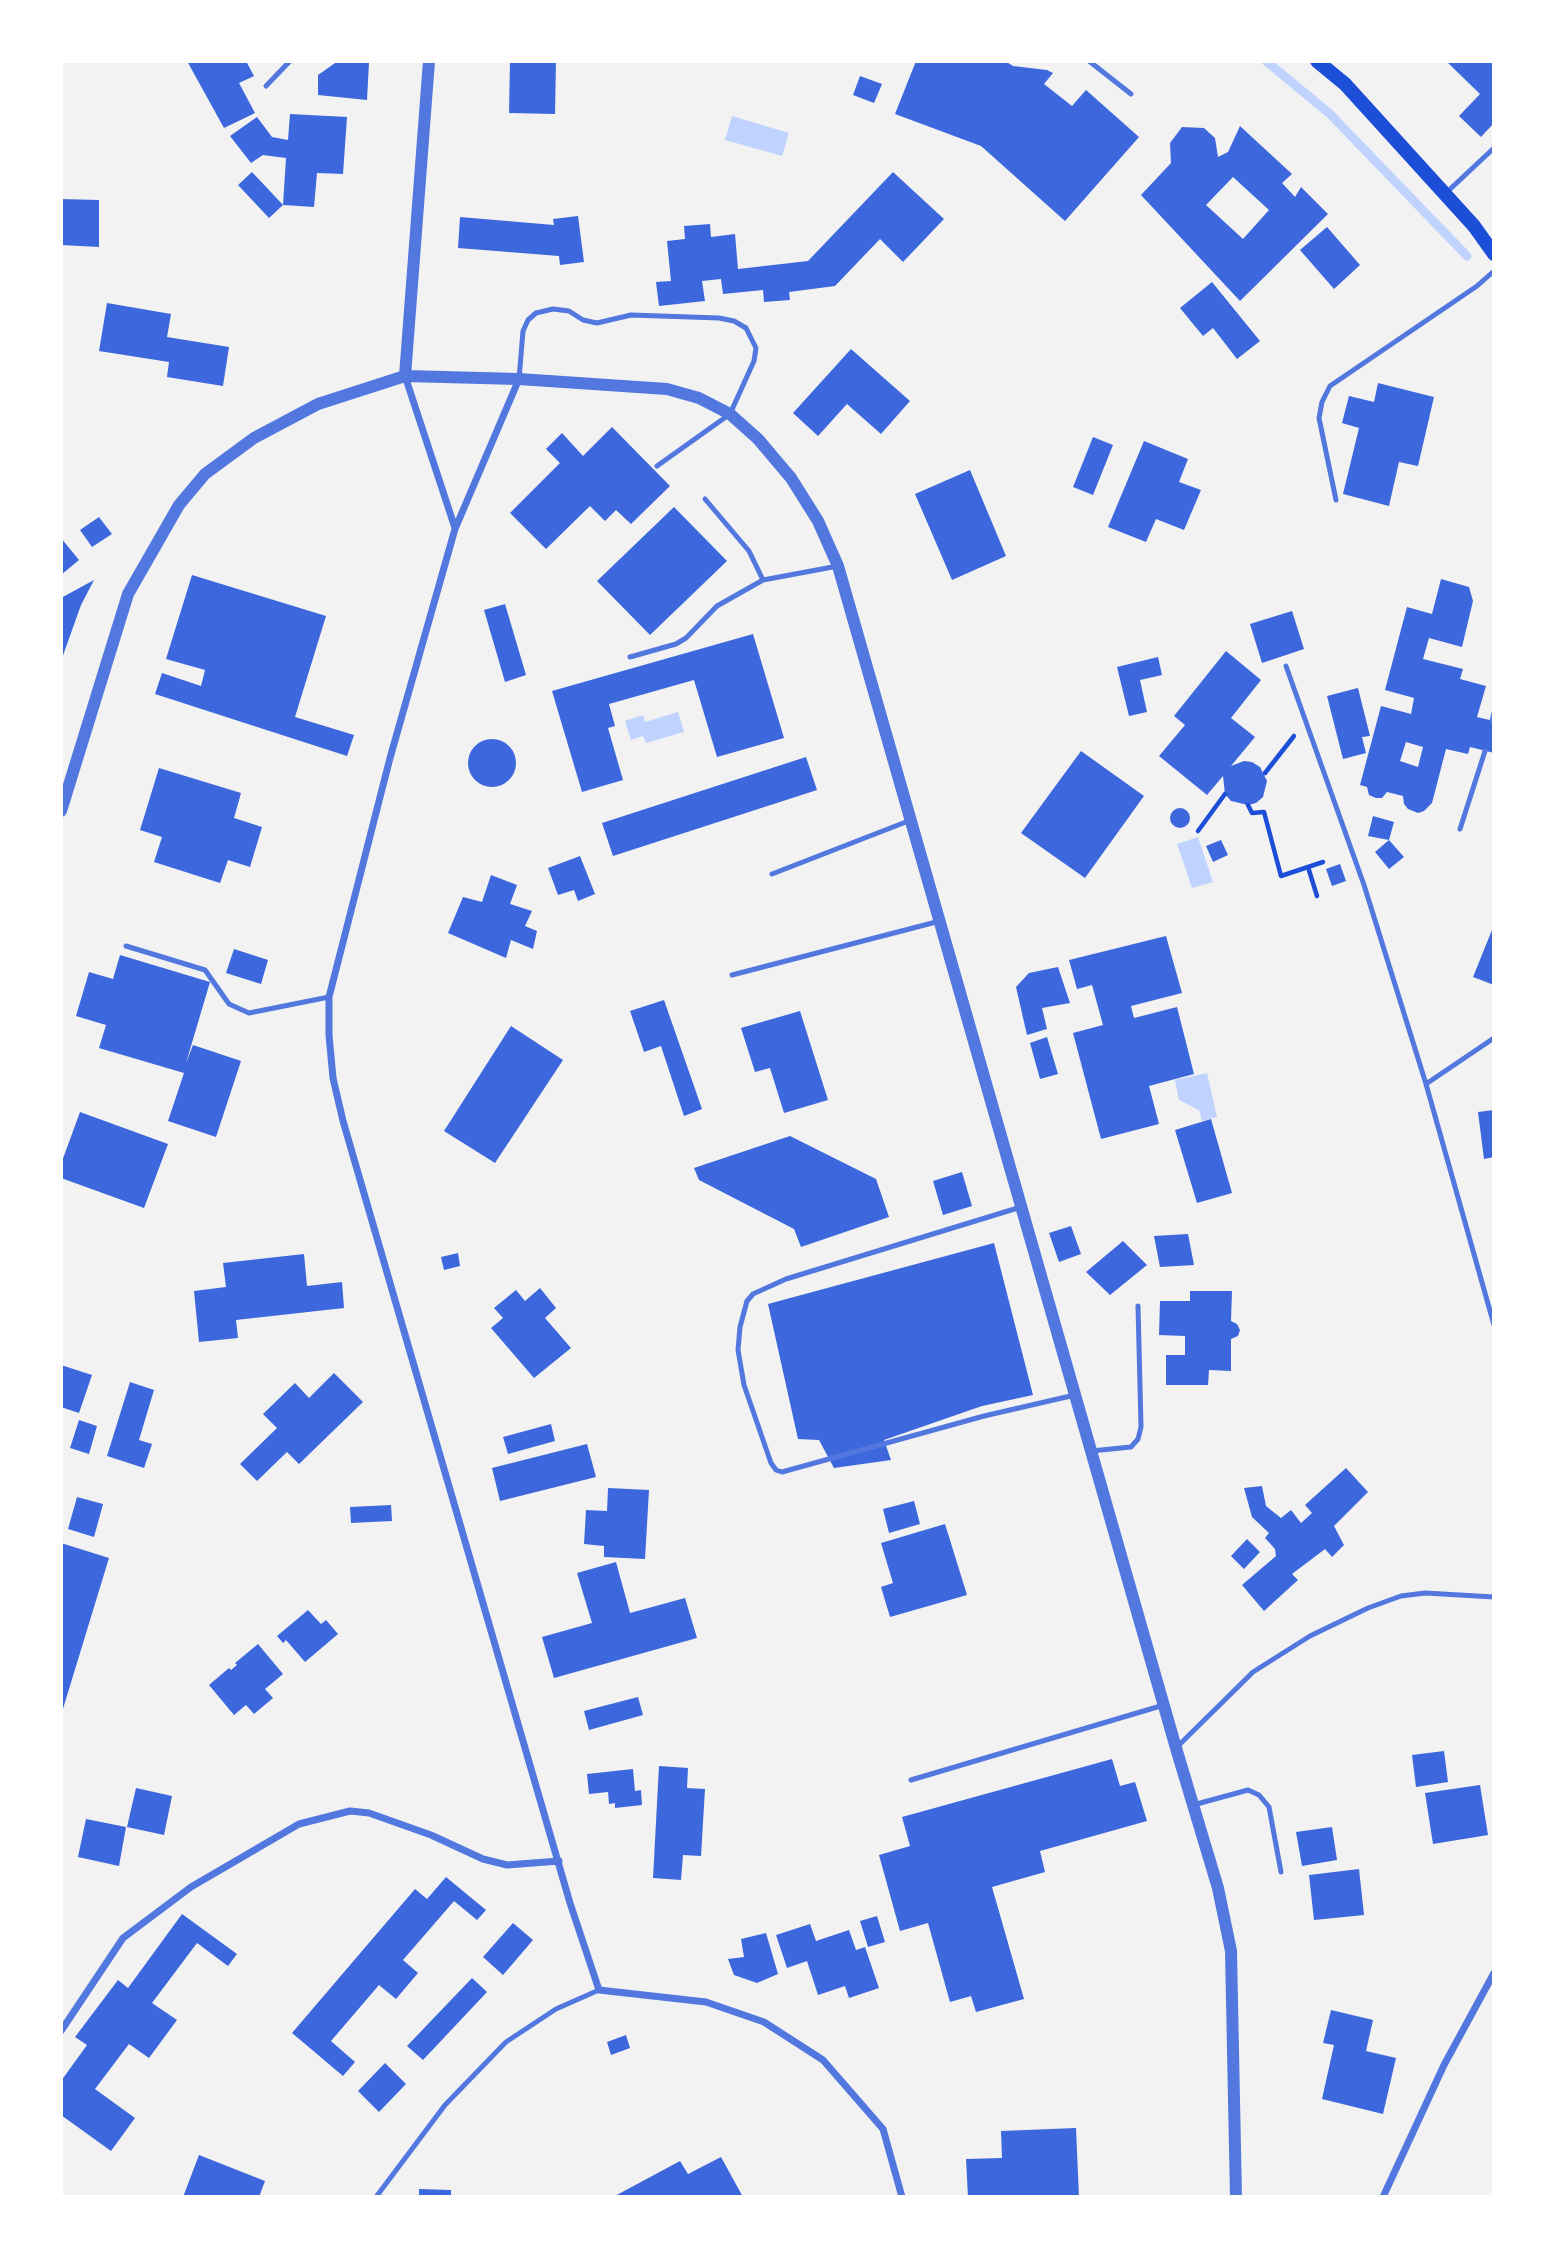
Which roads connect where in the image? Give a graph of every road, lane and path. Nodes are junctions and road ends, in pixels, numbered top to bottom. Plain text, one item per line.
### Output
1 (289, 61) edge
2 (429, 61) edge
3 (1089, 61) edge
4 (1317, 61) edge
5 (266, 86) dead end
6 (1131, 94) dead end
7 (1494, 148) edge
8 (1445, 194) junction
9 (1494, 254) edge
10 (1494, 271) edge
11 (405, 376) junction
12 (519, 379) junction
13 (730, 414) junction
14 (657, 466) dead end
15 (705, 499) dead end
16 (1336, 500) dead end
17 (455, 529) junction
18 (838, 566) junction
19 (763, 580) junction
20 (630, 657) dead end
21 (1286, 666) dead end
22 (1306, 721) junction
23 (1485, 751) dead end
24 (1265, 773) dead end
25 (1225, 794) dead end
26 (1248, 805) dead end
27 (61, 811) edge
28 (911, 820) junction
29 (1460, 829) dead end
30 (1198, 831) dead end
31 (1323, 862) dead end
32 (1308, 867) junction
33 (772, 874) dead end
34 (1317, 896) dead end
35 (940, 921) junction
36 (126, 946) dead end
37 (732, 975) dead end
38 (329, 997) junction
39 (1494, 1038) edge
40 (1426, 1084) junction
41 (1021, 1207) junction
42 (1138, 1306) dead end
43 (1494, 1325) edge
44 (1075, 1395) junction
45 (1091, 1451) junction
46 (1494, 1597) edge
47 (1164, 1705) junction
48 (1176, 1748) junction
49 (911, 1780) dead end
50 (1193, 1805) junction
51 (559, 1861) junction
52 (1281, 1872) dead end
53 (1494, 1973) edge
54 (599, 1990) junction
55 (61, 2031) edge
56 (376, 2197) edge
57 (902, 2197) edge
58 (1236, 2197) edge
59 (1383, 2197) edge

1 - 5 lane
2 - 11 street
3 - 6 lane
4 - 8 main road
7 - 8 lane
8 - 9 main road
10 - 16 lane
11 - 12 street
11 - 17 street
11 - 27 street
12 - 13 street
12 - 13 lane
12 - 17 street
13 - 14 lane
13 - 18 street
15 - 19 lane
17 - 38 street
18 - 19 lane
18 - 28 street
19 - 20 lane
21 - 22 lane
22 - 24 path
22 - 40 lane
23 - 29 lane
25 - 30 path
26 - 32 path
28 - 33 lane
28 - 35 street
31 - 32 path
32 - 34 path
35 - 37 lane
35 - 41 street
36 - 38 lane
38 - 51 street
39 - 40 lane
40 - 43 lane
41 - 44 street
41 - 44 lane
42 - 45 lane
44 - 45 street
45 - 47 street
46 - 48 lane
47 - 48 street
47 - 49 lane
48 - 50 street
50 - 52 lane
50 - 58 street
51 - 54 street
51 - 55 street
53 - 59 street
54 - 56 lane
54 - 57 street

